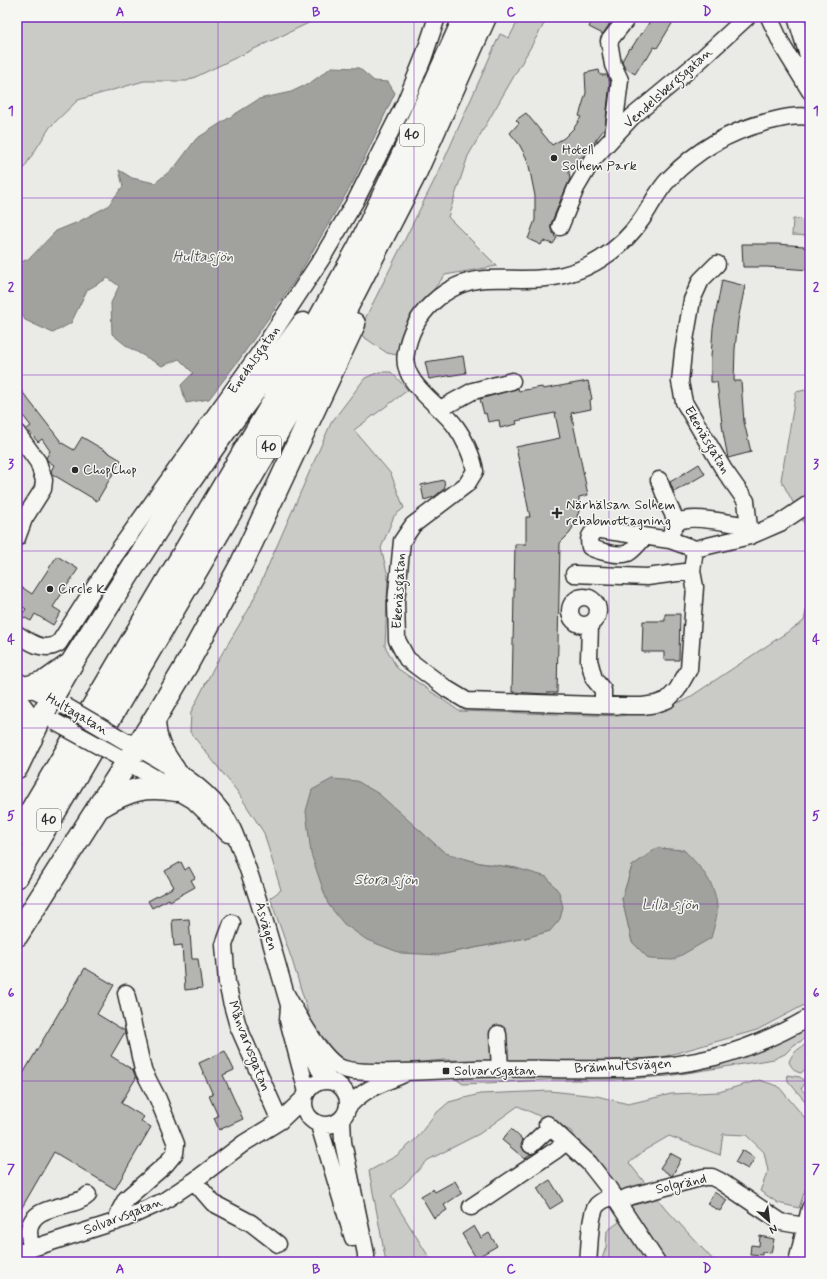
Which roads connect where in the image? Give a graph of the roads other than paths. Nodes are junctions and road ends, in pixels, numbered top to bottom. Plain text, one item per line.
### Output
1 (437, 17) edge
2 (465, 17) edge
3 (485, 17) edge
4 (628, 17) edge
5 (747, 17) edge
6 (769, 17) edge
7 (796, 17) edge
8 (797, 70) junction
9 (810, 91) edge
10 (810, 116) edge
11 (614, 137) junction
12 (413, 178) junction
13 (560, 227) dead end
14 (359, 247) junction
15 (717, 264) dead end
16 (512, 382) dead end
17 (440, 409) junction
18 (17, 433) edge
19 (659, 480) dead end
20 (810, 504) edge
21 (677, 522) junction
22 (749, 531) junction
23 (644, 537) dead end
24 (17, 538) edge
25 (670, 540) junction
26 (695, 549) junction
27 (692, 571) junction
28 (574, 574) dead end
29 (590, 624) dead end
30 (17, 634) edge
31 (74, 661) junction
32 (20, 693) edge
33 (603, 706) junction
34 (54, 710) junction
35 (154, 720) junction
36 (31, 739) junction
37 (126, 752) junction
38 (17, 767) edge
39 (176, 780) junction
40 (100, 806) junction
41 (17, 835) edge
42 (17, 876) edge
43 (232, 923) dead end
44 (17, 935) edge
45 (126, 993) dead end
46 (288, 1000) junction
47 (810, 1017) edge
48 (498, 1034) dead end
49 (500, 1069) junction
50 (426, 1072) junction
51 (402, 1075) junction
52 (334, 1083) junction
53 (306, 1095) junction
54 (345, 1113) junction
55 (280, 1122) junction
56 (315, 1122) junction
57 (566, 1142) junction
58 (531, 1145) dead end
59 (194, 1181) junction
60 (88, 1195) dead end
61 (615, 1198) junction
62 (471, 1207) dead end
63 (810, 1208) edge
64 (116, 1222) junction
65 (805, 1226) junction
66 (278, 1244) dead end
67 (24, 1251) edge
68 (362, 1262) edge
69 (366, 1262) edge
70 (588, 1262) edge
71 (657, 1262) edge
72 (796, 1262) edge

1 - 30 street, Enedalsgatan
2 - 14 highway, 40
3 - 12 highway, 40
4 - 11 street
5 - 11 street, Vendelsbergsgatan
6 - 8 street
7 - 8 street
8 - 9 street
10 - 17 street
11 - 13 street, Vendelsbergsgatan
12 - 35 highway
12 - 42 highway, 40
14 - 31 highway
14 - 41 highway, 40
15 - 22 street, Ekenäsgatan
16 - 17 street
17 - 33 street, Ekenäsgatan
18 - 24 street
19 - 21 street
20 - 22 street
21 - 22 street
21 - 25 street
22 - 26 street
23 - 25 street
25 - 26 street
26 - 27 street, Ekenäsgatan
27 - 28 street
27 - 33 street, Ekenäsgatan
29 - 33 street
31 - 32 highway
31 - 34 highway
32 - 34 street, Hultagatan
32 - 36 highway
34 - 36 highway
34 - 37 street, Hultagatan, bridge
35 - 37 highway
35 - 39 highway
36 - 38 highway
37 - 39 street, Åsvägen
37 - 40 highway
39 - 40 highway
39 - 46 street, Åsvägen
40 - 44 highway
43 - 55 street, Månvarvsgatan
45 - 64 street
46 - 50 street, Brämhultsvägen
46 - 52 street, Åsvägen
46 - 53 street, Åsvägen
47 - 49 street, Brämhultsvägen
48 - 49 street
49 - 50 street, Brämhultsvägen
50 - 51 street, Brämhultsvägen
51 - 52 street, Brämhultsvägen
51 - 54 street, Brämhultsvägen
52 - 53 street
52 - 54 street
53 - 55 street
53 - 56 street
54 - 56 street
54 - 69 street
55 - 56 street
55 - 59 street, Solvarvsgatan
56 - 68 street
57 - 58 street
57 - 61 street
57 - 62 street
59 - 64 street, Solvarvsgatan
59 - 66 street
60 - 67 street
61 - 65 street, Solgränd
61 - 70 street, Solgränd
61 - 71 street
63 - 65 street
64 - 67 street, Solvarvsgatan
65 - 72 street

